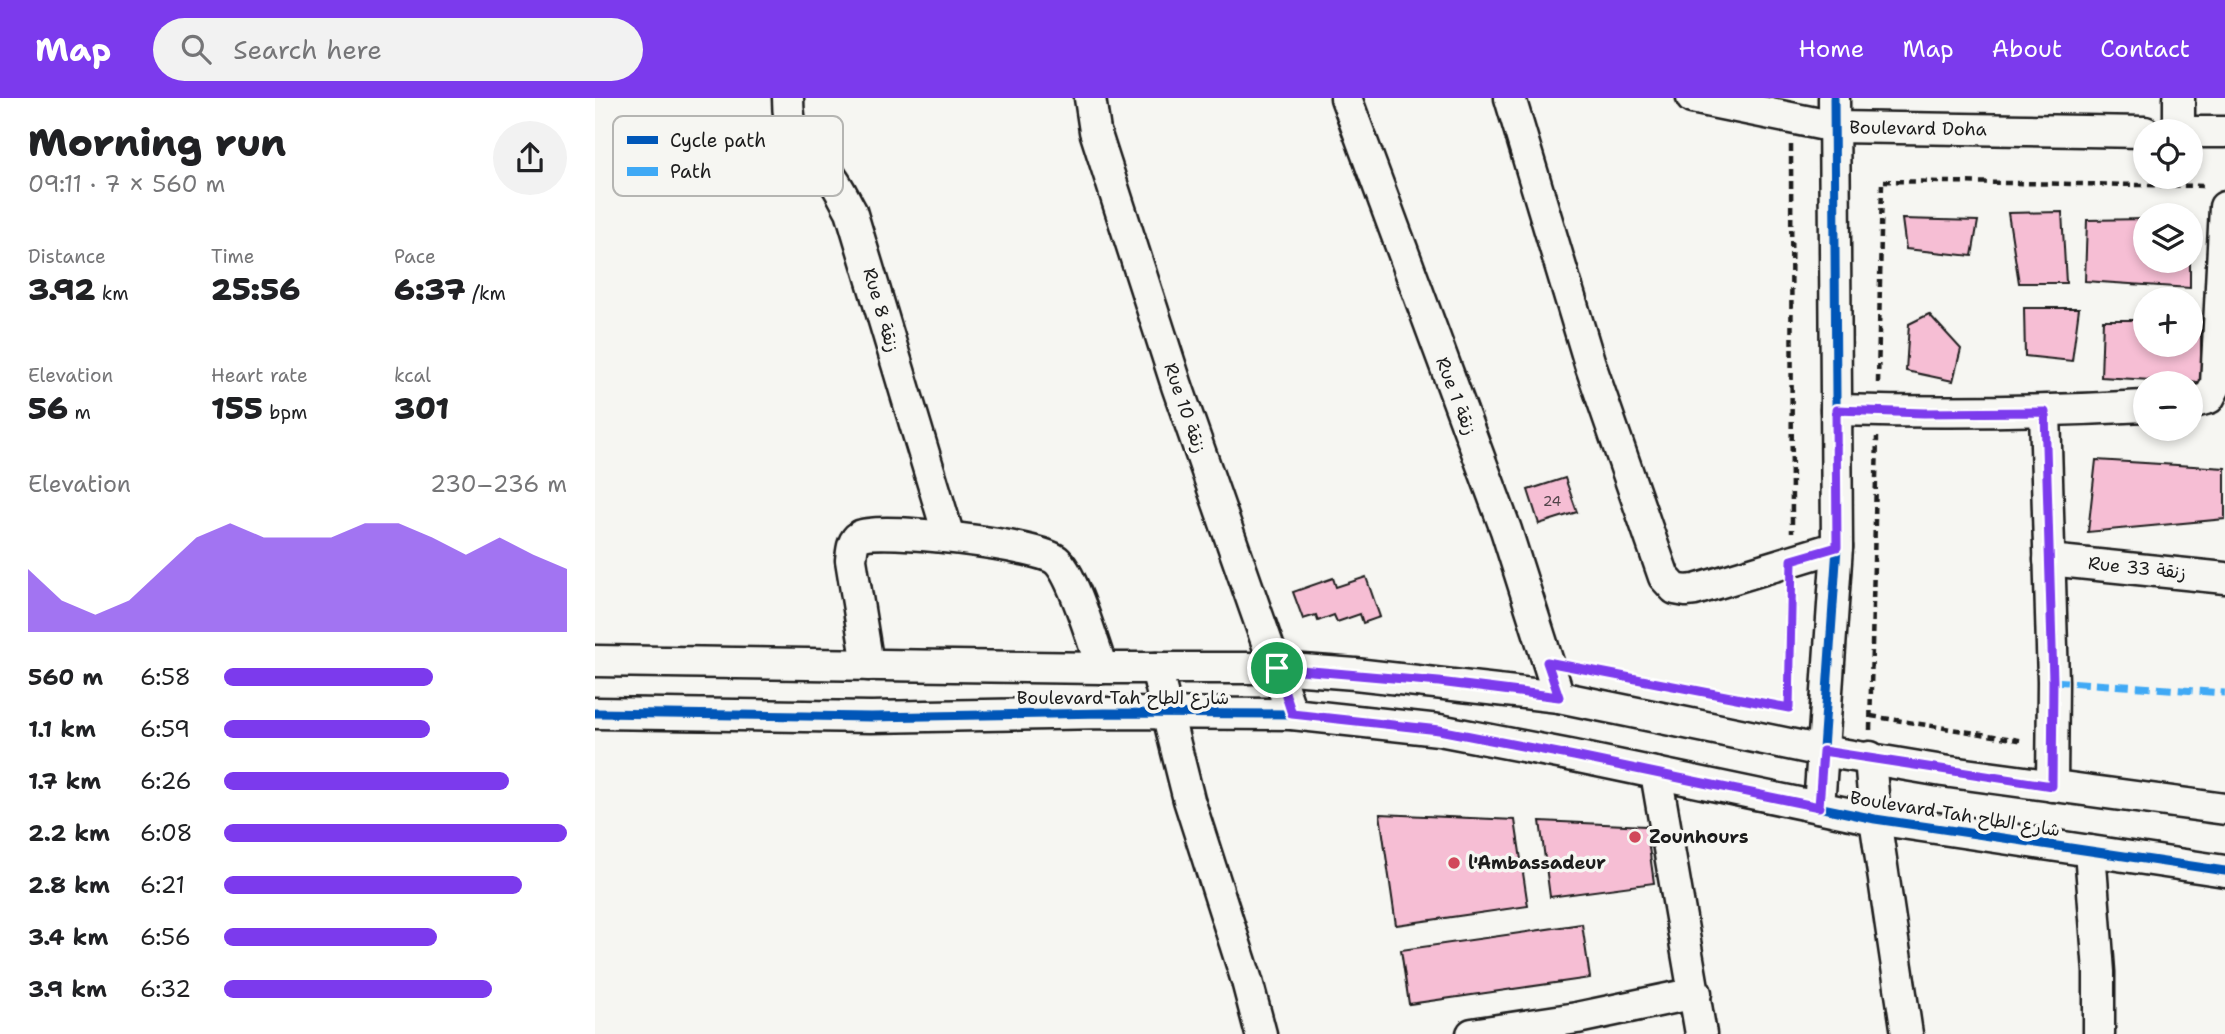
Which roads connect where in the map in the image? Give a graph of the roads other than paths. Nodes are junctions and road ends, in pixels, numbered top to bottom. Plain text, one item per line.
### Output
1 (788, 98) edge
2 (1090, 98) edge
3 (1346, 98) edge
4 (1510, 98) edge
5 (1692, 98) edge
6 (2179, 98) edge
7 (1834, 113) edge
8 (789, 116) edge
9 (2179, 119) edge
10 (2133, 131) edge
11 (2203, 132) edge
12 (2225, 132) edge
13 (842, 196) edge
14 (2218, 197) edge
15 (2203, 398) edge
16 (2133, 407) edge
17 (1836, 410) junction
18 (2045, 412) junction
19 (949, 537) junction
20 (1837, 547) junction
21 (2049, 560) junction
22 (2225, 578) edge
23 (595, 661) edge
24 (868, 665) junction
25 (1102, 668) junction
26 (1156, 668) junction
27 (1277, 668) junction
28 (1559, 697) junction
29 (595, 713) edge
30 (1167, 713) junction
31 (1292, 714) junction
32 (1823, 751) junction
33 (1870, 757) junction
34 (1656, 773) junction
35 (2052, 786) junction
36 (1819, 807) junction
37 (2225, 809) edge
38 (1875, 819) junction
39 (2090, 851) junction
40 (2225, 871) edge
41 (1696, 993) junction
42 (1261, 1034) edge
43 (1472, 1034) edge
44 (1701, 1034) edge
45 (1907, 1034) edge
46 (2099, 1034) edge

1 - 8 street, Rue 8 زنقة
2 - 27 street, Rue 10 زنقة
3 - 28 street, Rue 1 زنقة
4 - 20 street
5 - 7 street, Boulevard Doha
6 - 9 street
7 - 10 street, Boulevard Doha
7 - 17 street
11 - 12 street
13 - 19 street, Rue 8 زنقة
14 - 15 street
16 - 18 street
17 - 18 street
17 - 20 street
18 - 21 street
19 - 24 street
19 - 25 street
20 - 32 street
21 - 22 street, Rue 33 زنقة
21 - 35 street
23 - 24 street, Boulevard Tah شارع الطاح
24 - 25 street, Boulevard Tah شارع الطاح
25 - 26 street, Boulevard Tah شارع الطاح
26 - 27 street, Boulevard Tah شارع الطاح
26 - 30 street
27 - 28 street, Boulevard Tah شارع الطاح
27 - 31 street, Rue 10 زنقة
28 - 32 street, Boulevard Tah شارع الطاح
29 - 30 street, Boulevard Tah شارع الطاح
30 - 31 street, Boulevard Tah شارع الطاح
30 - 42 street
31 - 34 street, Boulevard Tah شارع الطاح
32 - 33 street, Boulevard Tah شارع الطاح
32 - 36 street
33 - 35 street, Boulevard Tah شارع الطاح
33 - 38 street
34 - 36 street, Boulevard Tah شارع الطاح
34 - 41 street
35 - 37 street, Boulevard Tah شارع الطاح
36 - 38 street, Boulevard Tah شارع الطاح
38 - 39 street, Boulevard Tah شارع الطاح
38 - 45 street
39 - 40 street, Boulevard Tah شارع الطاح
39 - 46 street
41 - 43 street
41 - 44 street

